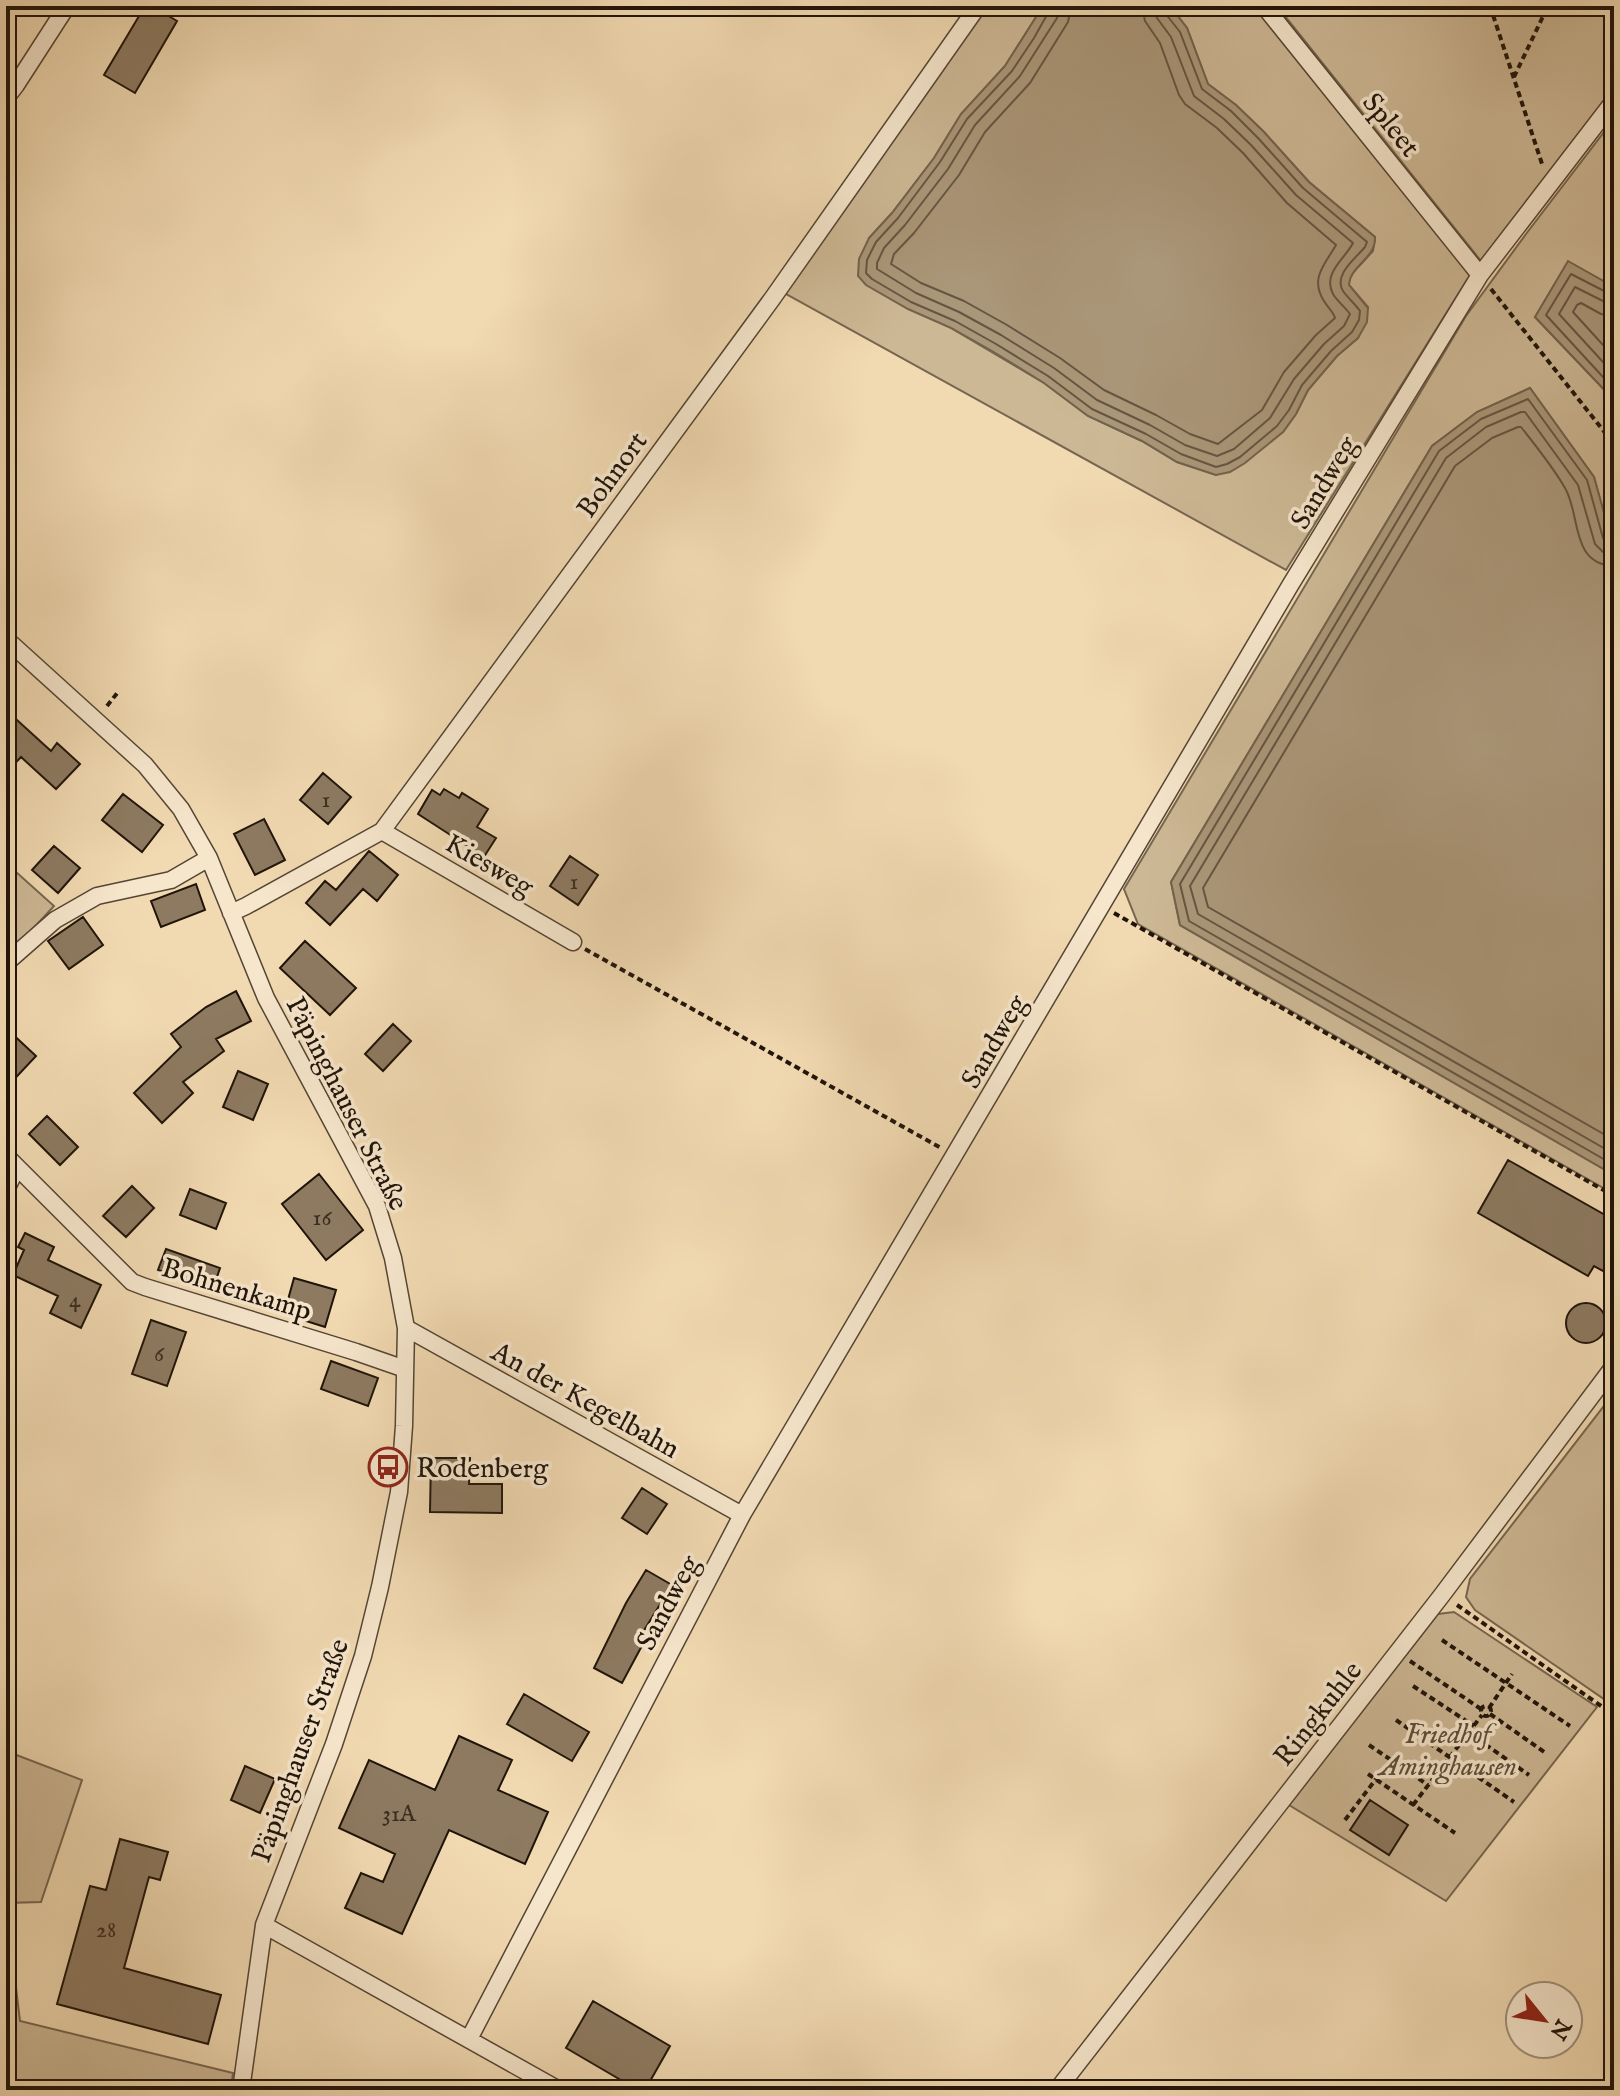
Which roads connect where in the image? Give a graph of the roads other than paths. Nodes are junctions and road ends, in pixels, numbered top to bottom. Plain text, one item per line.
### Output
1 (67, 6) edge
2 (978, 6) edge
3 (1264, 6) edge
4 (6, 98) edge
5 (1614, 101) edge
6 (1480, 275) junction
7 (6, 639) edge
8 (382, 831) junction
9 (209, 858) junction
10 (231, 913) junction
11 (573, 942) road end
12 (6, 963) edge
13 (11, 1162) edge
14 (6, 1190) edge
15 (406, 1328) junction
16 (1614, 1366) edge
17 (405, 1369) junction
18 (742, 1515) junction
19 (264, 1925) junction
20 (469, 2039) junction
21 (241, 2090) edge
22 (559, 2090) edge
23 (1057, 2090) edge

1 - 4 street
2 - 8 street, Bohnort
3 - 6 street, Spleet
5 - 6 street, Sandweg
6 - 18 street, Sandweg
7 - 9 street, Päpinghauser Straße
8 - 10 street, Bohnort
8 - 11 street, Kiesweg
9 - 10 street, Päpinghauser Straße
9 - 12 street
10 - 15 street, Päpinghauser Straße
13 - 14 street
13 - 17 street, Bohnenkamp
15 - 17 street, Päpinghauser Straße
15 - 18 street, An der Kegelbahn
16 - 23 street, Ringkuhle
17 - 19 street, Päpinghauser Straße
18 - 20 street, Sandweg
19 - 20 street
19 - 21 street, Päpinghauser Straße
20 - 22 street

